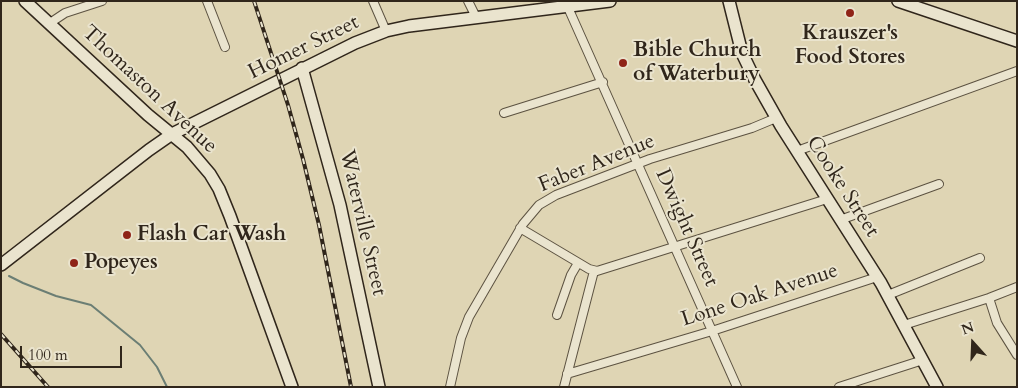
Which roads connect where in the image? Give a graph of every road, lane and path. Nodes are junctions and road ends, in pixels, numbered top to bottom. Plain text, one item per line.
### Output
1 (25, 1) edge
2 (102, 1) edge
3 (207, 1) edge
4 (374, 1) edge
5 (468, 1) edge
6 (610, 1) edge
7 (729, 1) edge
8 (898, 1) edge
9 (567, 4) edge
10 (476, 17) junction
11 (50, 23) junction
12 (386, 31) junction
13 (1017, 41) edge
14 (225, 47) dead end
15 (302, 68) junction
16 (1017, 71) edge
17 (603, 82) junction
18 (504, 113) dead end
19 (776, 118) junction
20 (172, 134) junction
21 (796, 151) junction
22 (638, 164) junction
23 (939, 184) dead end
24 (827, 199) junction
25 (840, 220) junction
26 (520, 228) junction
27 (674, 248) junction
28 (980, 258) dead end
29 (578, 263) junction
30 (1, 265) edge
31 (594, 271) junction
32 (877, 277) junction
33 (1017, 287) edge
34 (888, 295) junction
35 (989, 298) junction
36 (557, 315) dead end
37 (904, 325) junction
38 (712, 331) junction
39 (1017, 355) edge
40 (923, 360) junction
41 (567, 374) junction
42 (292, 387) edge
43 (379, 387) edge
44 (450, 387) edge
45 (564, 387) edge
46 (738, 387) edge
47 (839, 387) edge
48 (937, 387) edge

1 - 11 main road, Thomaston Avenue
2 - 11 street
3 - 14 street
4 - 12 street
5 - 10 street
6 - 9 main road, Homer Street
7 - 19 main road, Cooke Street
8 - 13 main road
9 - 10 main road, Homer Street
9 - 17 street, Dwight Street
10 - 12 main road, Homer Street
11 - 20 main road, Thomaston Avenue
12 - 15 main road, Homer Street
15 - 20 main road, Homer Street
15 - 43 main road, Waterville Street
16 - 21 street
17 - 18 street
17 - 22 street, Dwight Street
19 - 21 main road, Cooke Street
19 - 22 street, Faber Avenue
20 - 30 main road, Homer Street
20 - 42 main road, Thomaston Avenue
21 - 24 main road, Cooke Street
22 - 26 street, Faber Avenue
22 - 27 street, Dwight Street
23 - 25 street
24 - 25 main road, Cooke Street
24 - 27 street
25 - 32 main road, Cooke Street
26 - 29 street
26 - 44 street, Faber Avenue
27 - 31 street
27 - 38 street, Dwight Street
28 - 34 street
29 - 31 street
29 - 36 street
31 - 41 street
32 - 34 main road, Cooke Street
32 - 38 street, Lone Oak Avenue
33 - 35 street
34 - 37 main road, Cooke Street
35 - 37 street
35 - 39 street
37 - 40 main road, Cooke Street
38 - 41 street, Lone Oak Avenue
38 - 46 street, Dwight Street
40 - 47 street
40 - 48 main road, Cooke Street
41 - 45 street

